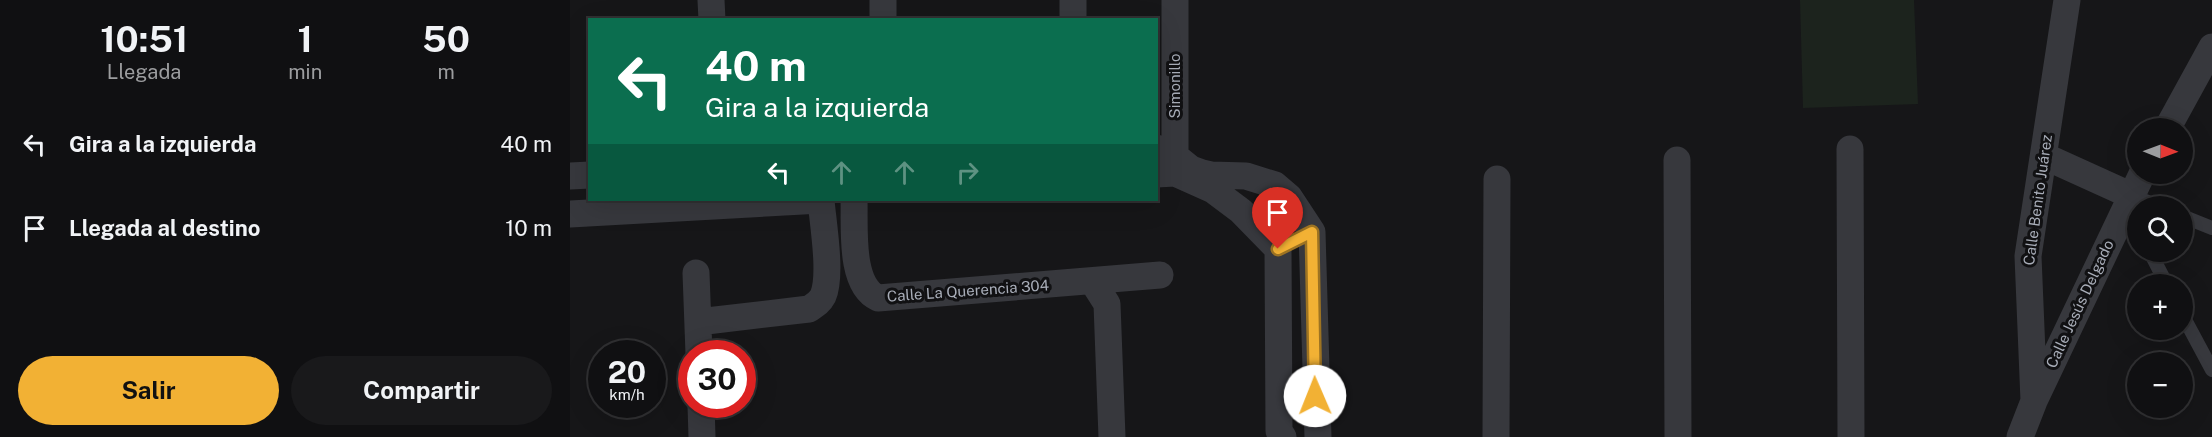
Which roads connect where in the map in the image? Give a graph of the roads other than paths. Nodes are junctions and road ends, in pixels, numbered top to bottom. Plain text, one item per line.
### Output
1 (711, 0) edge
2 (883, 0) edge
3 (1072, 0) edge
4 (1175, 0) edge
5 (2067, 0) edge
6 (712, 18) edge
7 (883, 18) edge
8 (1073, 18) edge
9 (2212, 47) edge
10 (2173, 118) edge
11 (1850, 149) dead end
12 (2044, 156) junction
13 (1677, 160) dead end
14 (1166, 163) edge
15 (588, 175) edge
16 (570, 176) edge
17 (1497, 179) dead end
18 (2127, 198) edge
19 (803, 201) edge
20 (821, 201) edge
21 (854, 201) edge
22 (570, 214) edge
23 (2127, 215) edge
24 (2193, 220) edge
25 (2212, 228) edge
26 (1312, 232) junction
27 (1278, 249) junction
28 (696, 273) dead end
29 (1160, 275) dead end
30 (1093, 282) junction
31 (698, 322) junction
32 (2193, 335) edge
33 (699, 340) edge
34 (2212, 370) edge
35 (2034, 401) junction
36 (701, 418) edge
37 (702, 437) edge
38 (1112, 437) edge
39 (1283, 437) edge
40 (1317, 437) edge
41 (1496, 437) edge
42 (1678, 437) edge
43 (1851, 437) edge
44 (2020, 437) edge

1 - 6 street
2 - 7 street
3 - 8 street
4 - 14 street, Simonillo
5 - 12 street, Calle Benito Juárez
9 - 10 street
11 - 43 street
12 - 18 street
12 - 35 street, Calle Benito Juárez
13 - 42 street
14 - 26 street
14 - 27 street
15 - 16 street
17 - 41 street
19 - 22 street
20 - 31 street
21 - 30 street, Calle La Querencia 304
23 - 35 street, Calle Jesús Delgado
24 - 25 lane
26 - 27 street
26 - 40 street
27 - 39 street
28 - 31 street
29 - 30 street, Calle La Querencia 304
30 - 38 street
31 - 33 street
32 - 34 lane
35 - 44 street, Calle Jesús Delgado
36 - 37 street

